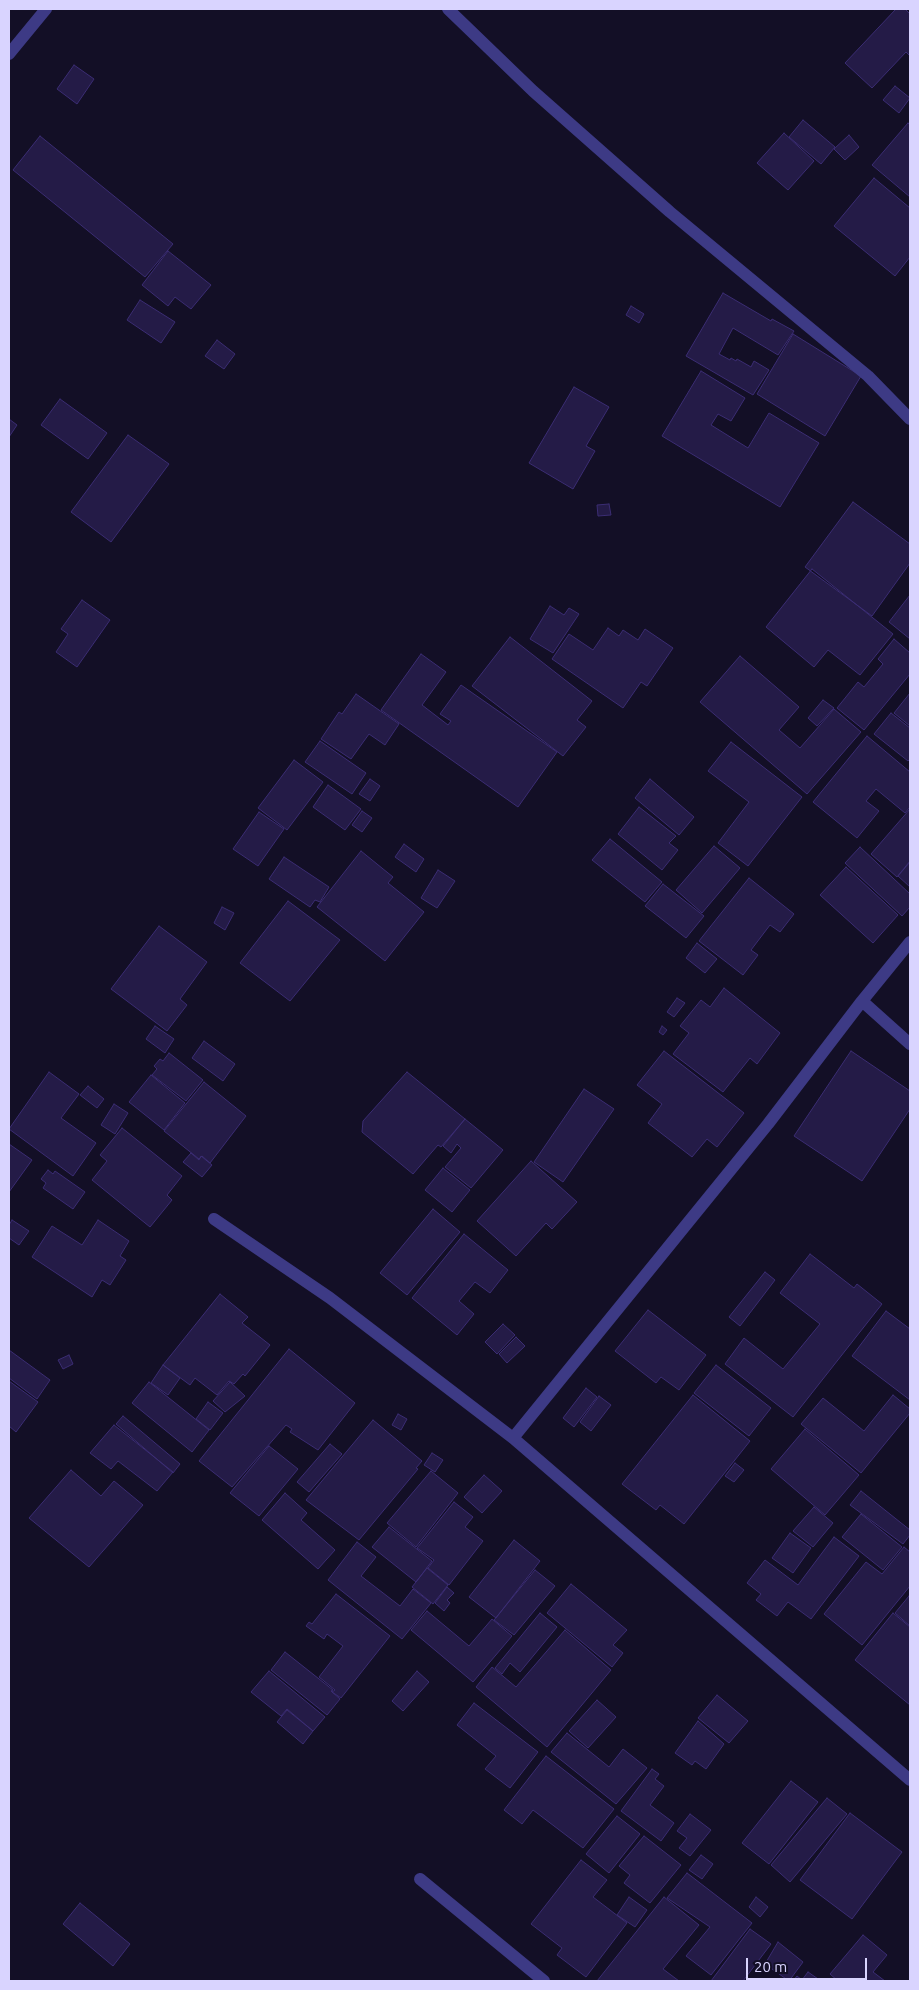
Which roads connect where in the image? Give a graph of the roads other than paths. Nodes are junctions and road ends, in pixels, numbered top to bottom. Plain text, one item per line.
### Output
1 (46, 9) edge
2 (448, 9) edge
3 (9, 54) edge
4 (910, 419) edge
5 (910, 942) edge
6 (862, 1001) junction
7 (910, 1044) edge
8 (214, 1219) dead end
9 (513, 1438) junction
10 (910, 1780) edge
11 (420, 1879) dead end
12 (544, 1981) edge

1 - 3 street
2 - 4 street
5 - 6 street
6 - 7 street
6 - 9 street
8 - 9 street
9 - 10 street
11 - 12 street

